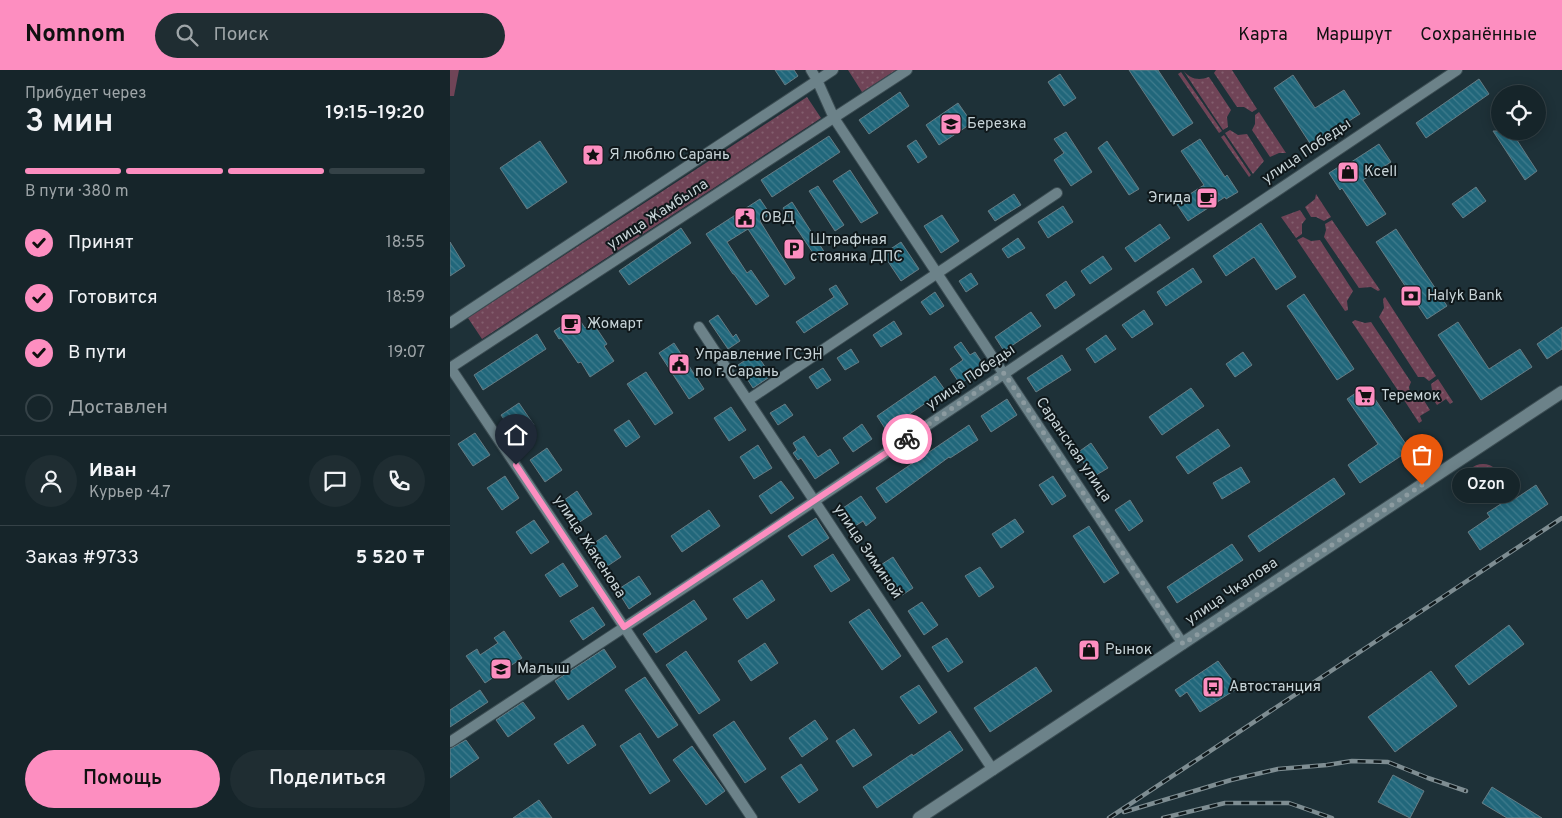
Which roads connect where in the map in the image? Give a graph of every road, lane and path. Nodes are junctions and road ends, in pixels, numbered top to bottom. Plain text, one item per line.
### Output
1 (811, 70) edge
2 (833, 70) edge
3 (907, 70) edge
4 (1457, 70) edge
5 (817, 80) junction
6 (834, 118) junction
7 (1058, 194) dead end
8 (937, 273) junction
9 (450, 323) edge
10 (699, 326) dead end
11 (450, 368) edge
12 (1004, 373) junction
13 (1562, 392) edge
14 (748, 400) junction
15 (815, 500) junction
16 (624, 627) junction
17 (1183, 644) junction
18 (450, 742) edge
19 (993, 770) junction
20 (752, 818) edge
21 (919, 818) edge

1 - 5 street, Саранская улица
2 - 5 street, улица Жамбыла
3 - 6 street, улица Жамбыла
4 - 12 street, улица Победы
5 - 6 street, Саранская улица
5 - 9 street, улица Жамбыла
6 - 8 street, Саранская улица
6 - 11 street, улица Жамбыла
7 - 8 street
8 - 12 street, Саранская улица
8 - 14 street
10 - 14 street, улица Зиминой
11 - 16 street, улица Жакенова
12 - 15 street, улица Победы
12 - 17 street, Саранская улица
13 - 17 main road, улица Чкалова
14 - 15 street, улица Зиминой
15 - 16 street, улица Победы
15 - 19 street, улица Зиминой
16 - 18 street, улица Победы
16 - 20 street, улица Жакенова
17 - 19 main road, улица Чкалова
19 - 21 main road, улица Чкалова

